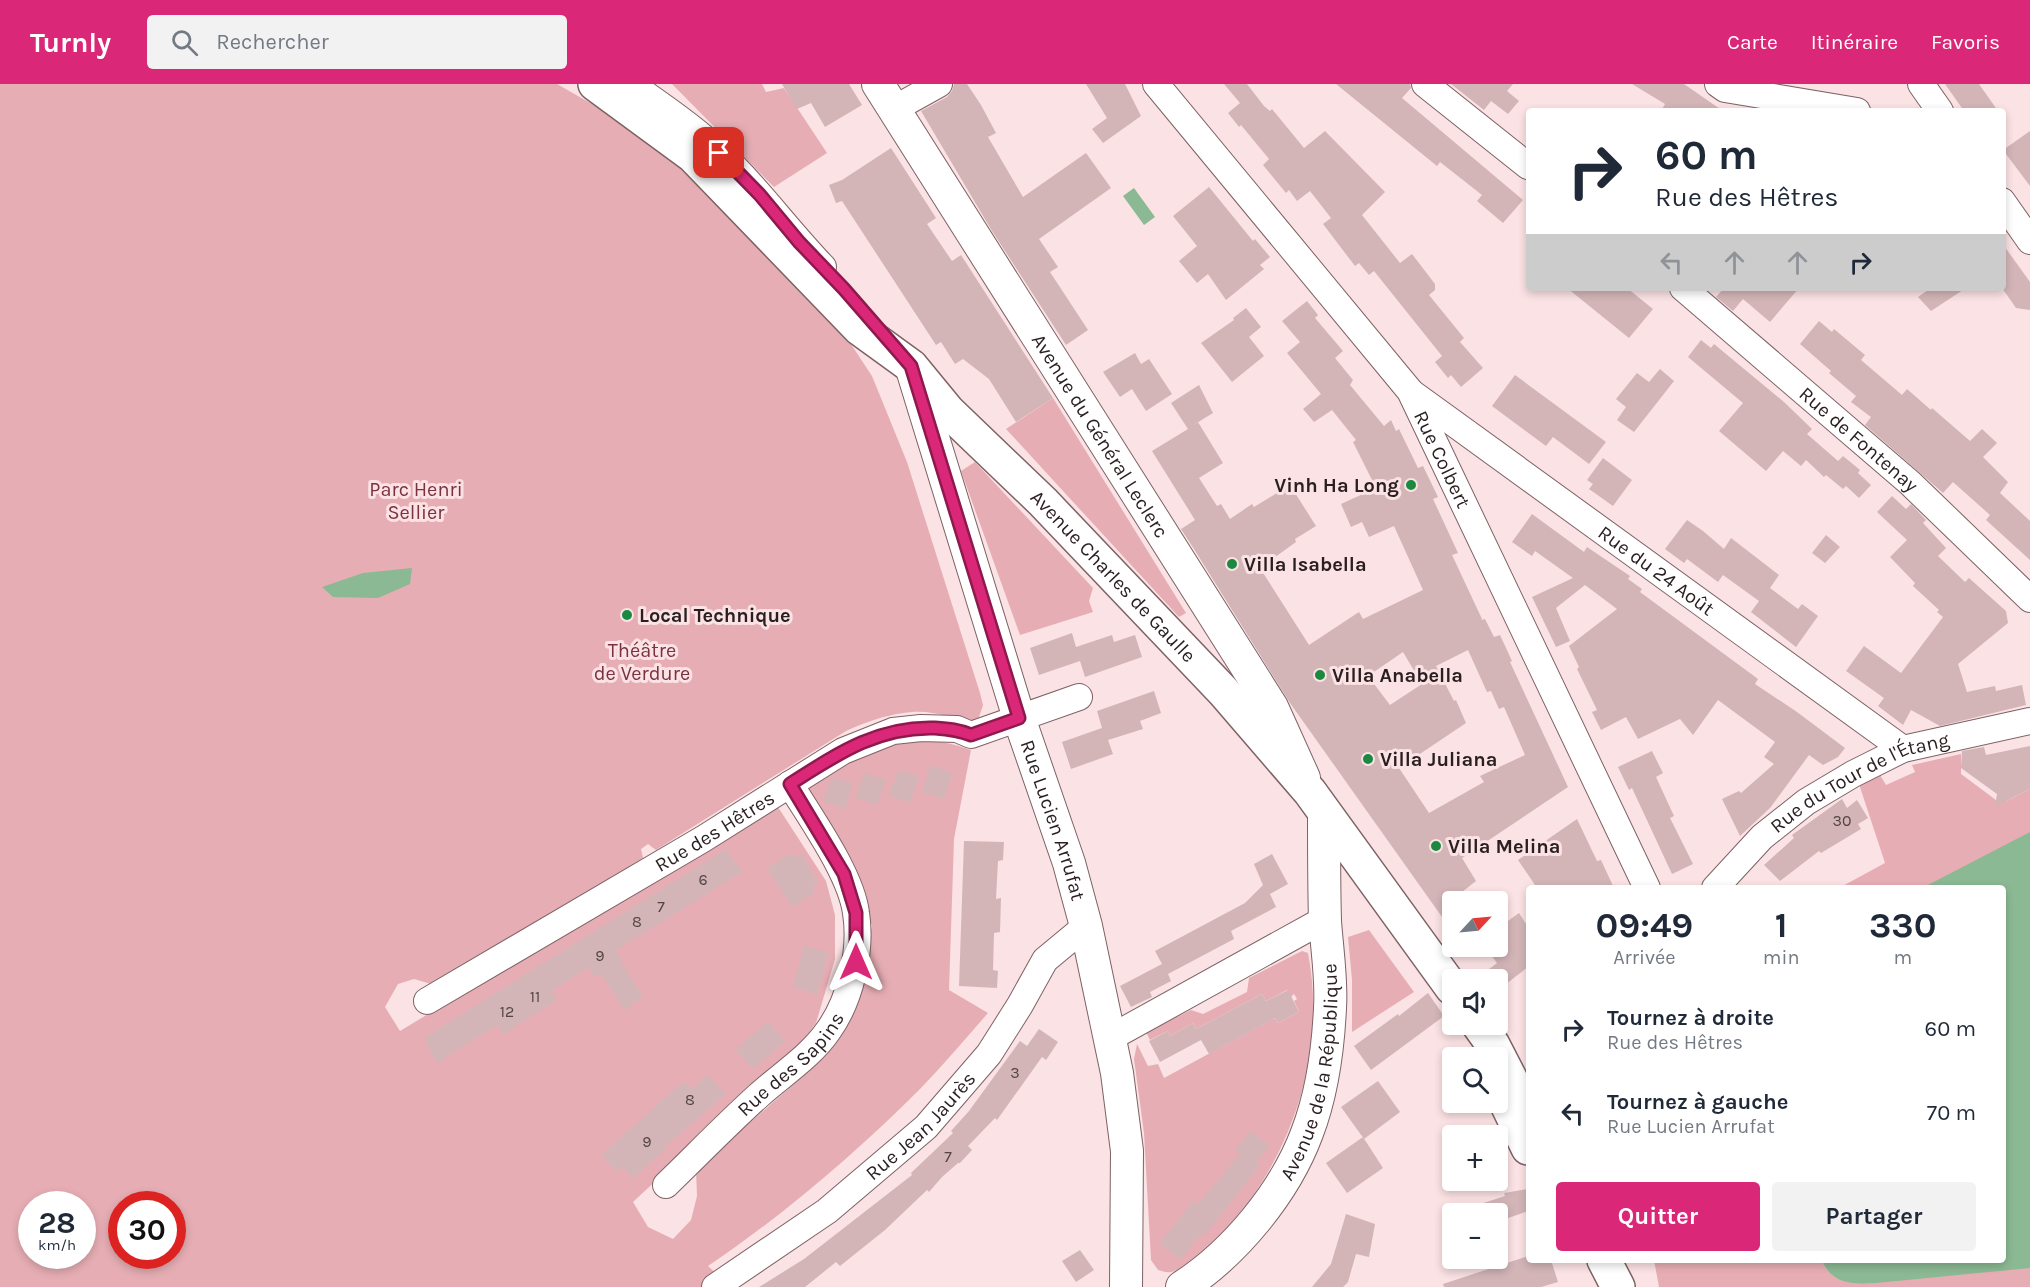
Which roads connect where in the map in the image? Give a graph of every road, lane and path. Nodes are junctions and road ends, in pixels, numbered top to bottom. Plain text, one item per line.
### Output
1 (595, 84) edge
2 (631, 84) edge
3 (939, 84) edge
4 (1156, 84) edge
5 (1425, 84) edge
6 (1718, 84) edge
7 (1921, 84) edge
8 (886, 97) edge
9 (1839, 108) edge
10 (1938, 108) edge
11 (1526, 164) edge
12 (2006, 207) edge
13 (2030, 241) edge
14 (799, 242) junction
15 (820, 288) junction
16 (1686, 291) edge
17 (911, 366) junction
18 (1410, 392) junction
19 (2030, 599) edge
20 (1079, 697) dead end
21 (1019, 718) junction
22 (2030, 721) edge
23 (1903, 748) junction
24 (790, 784) junction
25 (1317, 802) junction
26 (1646, 885) edge
27 (1718, 885) edge
28 (1325, 919) junction
29 (1086, 926) junction
30 (1442, 974) edge
31 (427, 1001) dead end
32 (1486, 1035) edge
33 (1110, 1038) junction
34 (1508, 1107) edge
35 (1526, 1109) edge
36 (1526, 1144) edge
37 (666, 1185) dead end
38 (1584, 1263) edge
39 (1606, 1263) edge
40 (715, 1287) edge
41 (1126, 1287) edge
42 (1182, 1287) edge
43 (1596, 1287) edge
44 (1618, 1287) edge

1 - 15 main road, Avenue Charles de Gaulle
2 - 14 street, Avenue Charles de Gaulle
3 - 8 street
4 - 18 street, Rue Colbert
5 - 11 street
6 - 9 street
7 - 10 street
8 - 25 street, Avenue du Général Leclerc
12 - 13 street
14 - 15 main road
14 - 17 street, Avenue Charles de Gaulle
15 - 17 main road, Avenue Charles de Gaulle
16 - 19 street, Rue de Fontenay
17 - 21 street, Rue Lucien Arrufat
17 - 25 main road, Avenue Charles de Gaulle
18 - 23 street, Rue du 24 Août
18 - 26 street, Rue Colbert
20 - 21 street, Rue des Hêtres
21 - 24 street, Rue des Hêtres
21 - 29 street, Rue Lucien Arrufat
22 - 23 street, Rue du Tour de l'Étang
23 - 27 street, Rue du Tour de l'Étang
24 - 31 street, Rue des Hêtres
24 - 37 street, Rue des Sapins
25 - 28 street, Avenue de la République
25 - 30 main road, Avenue Charles de Gaulle
28 - 33 street
28 - 42 street, Avenue de la République
29 - 33 street, Rue Lucien Arrufat
29 - 40 street, Rue Jean Jaurès
32 - 35 main road
33 - 41 street, Rue Lucien Arrufat
34 - 36 main road
38 - 43 main road
39 - 44 main road

